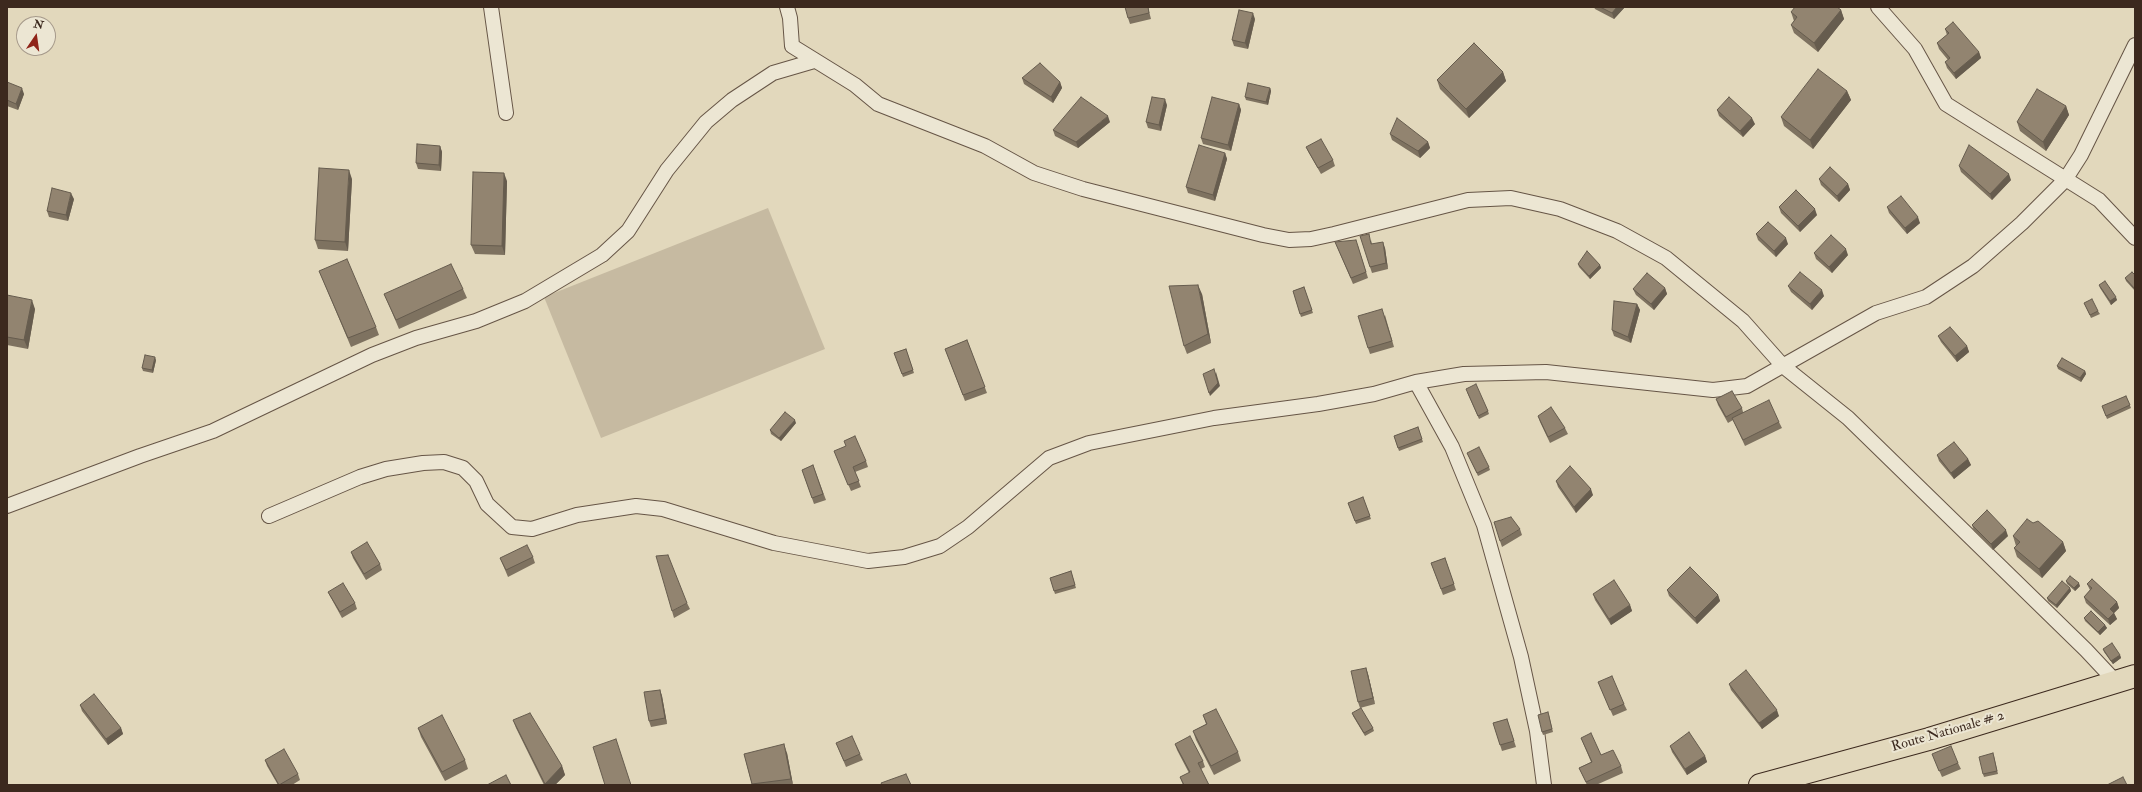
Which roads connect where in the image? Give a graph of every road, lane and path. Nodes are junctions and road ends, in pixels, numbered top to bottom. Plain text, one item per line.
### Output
1 (491, 7) edge
2 (787, 7) edge
3 (1878, 7) edge
4 (2135, 45) edge
5 (814, 61) junction
6 (506, 113) dead end
7 (2065, 180) junction
8 (2135, 238) edge
9 (1783, 366) junction
10 (1416, 382) junction
11 (7, 506) edge
12 (269, 516) dead end
13 (2125, 679) edge
14 (1544, 785) edge
15 (1760, 785) edge

1 - 6 street
2 - 5 street
3 - 7 street
4 - 7 street
5 - 9 street
5 - 11 street
7 - 8 street
7 - 9 street
9 - 10 street
9 - 13 street
10 - 12 street
10 - 14 street
13 - 15 main road, Route Nationale # 2

